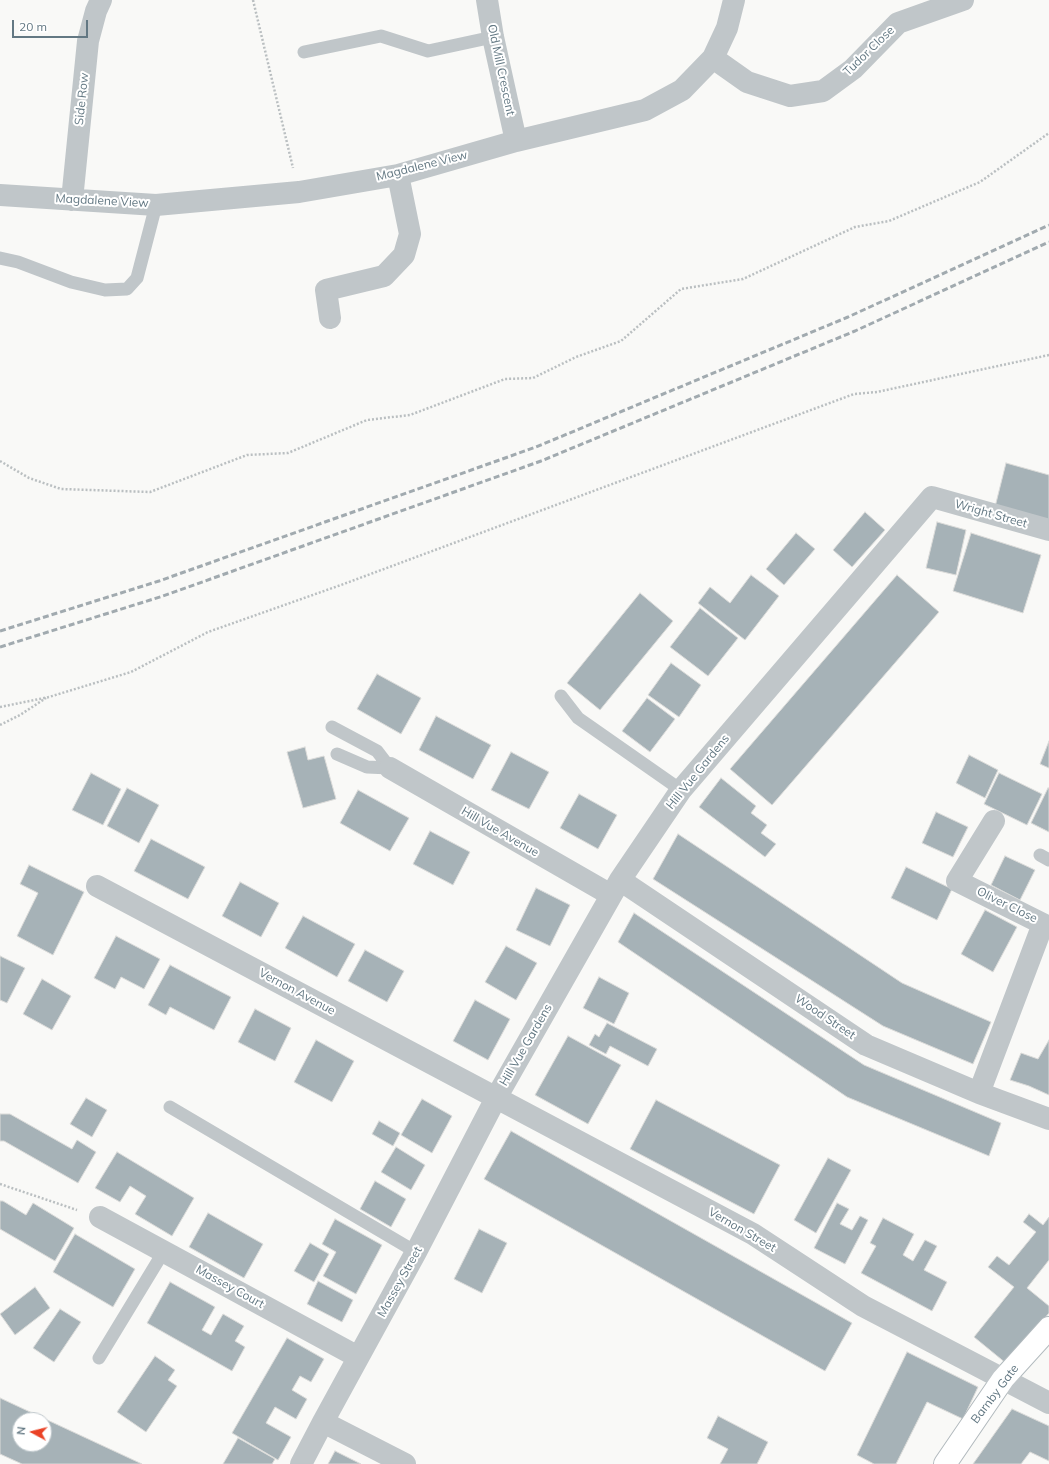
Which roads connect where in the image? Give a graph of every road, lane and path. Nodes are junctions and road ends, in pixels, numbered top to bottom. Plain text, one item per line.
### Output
1 (101, 0) edge
2 (252, 0) edge
3 (487, 0) edge
4 (734, 0) edge
5 (963, 0) edge
6 (493, 37) junction
7 (304, 52) dead end
8 (713, 58) junction
9 (1049, 133) edge
10 (516, 140) junction
11 (398, 175) junction
12 (299, 192) junction
13 (0, 195) edge
14 (72, 200) junction
15 (156, 204) junction
16 (0, 258) edge
17 (330, 318) dead end
18 (1049, 355) edge
19 (0, 461) edge
20 (932, 497) joint
21 (1049, 530) edge
22 (561, 696) dead end
23 (48, 697) junction
24 (0, 707) edge
25 (0, 725) edge
26 (332, 727) dead end
27 (337, 754) dead end
28 (390, 768) junction
29 (681, 790) junction
30 (994, 821) dead end
31 (98, 886) dead end
32 (615, 888) junction
33 (979, 1093) junction
34 (496, 1098) junction
35 (170, 1107) dead end
36 (1049, 1119) edge
37 (0, 1184) edge
38 (100, 1217) joint
39 (164, 1251) junction
40 (416, 1252) junction
41 (1049, 1328) edge
42 (358, 1357) junction
43 (99, 1358) dead end
44 (994, 1374) junction
45 (1049, 1404) edge
46 (322, 1422) junction
47 (301, 1464) edge
48 (405, 1464) edge
49 (945, 1464) edge

1 - 14 street, Side Row
2 - 12 path
3 - 6 street, Old Mill Crescent
4 - 8 street, Magdalene View
5 - 8 street, Tudor Close
6 - 7 lane
6 - 10 street, Old Mill Crescent
8 - 10 street, Magdalene View
9 - 19 path
10 - 11 street, Magdalene View
11 - 12 street, Magdalene View
11 - 17 street
12 - 15 street, Magdalene View
13 - 14 street, Magdalene View
14 - 15 street, Magdalene View
15 - 16 lane
18 - 23 path
20 - 21 street, Wright Street
20 - 29 street, Hill Vue Gardens
22 - 29 lane
23 - 24 path
23 - 25 path
26 - 28 lane
27 - 28 lane
28 - 32 street, Hill Vue Avenue
29 - 32 street, Hill Vue Gardens
30 - 33 street, Oliver Close
31 - 34 street, Vernon Avenue
32 - 33 street, Wood Street
32 - 34 street, Hill Vue Gardens
33 - 36 street, Wood Street
34 - 40 street, Massey Street
34 - 44 street, Vernon Street
35 - 40 lane
37 - 38 path
38 - 39 street, Massey Court
39 - 42 street, Massey Court
39 - 43 lane
40 - 42 street, Massey Street
41 - 44 street, Barnby Gate
42 - 46 street, Massey Street
44 - 45 street, Vernon Street
44 - 49 street, Barnby Gate
46 - 47 street, Massey Street
46 - 48 street

